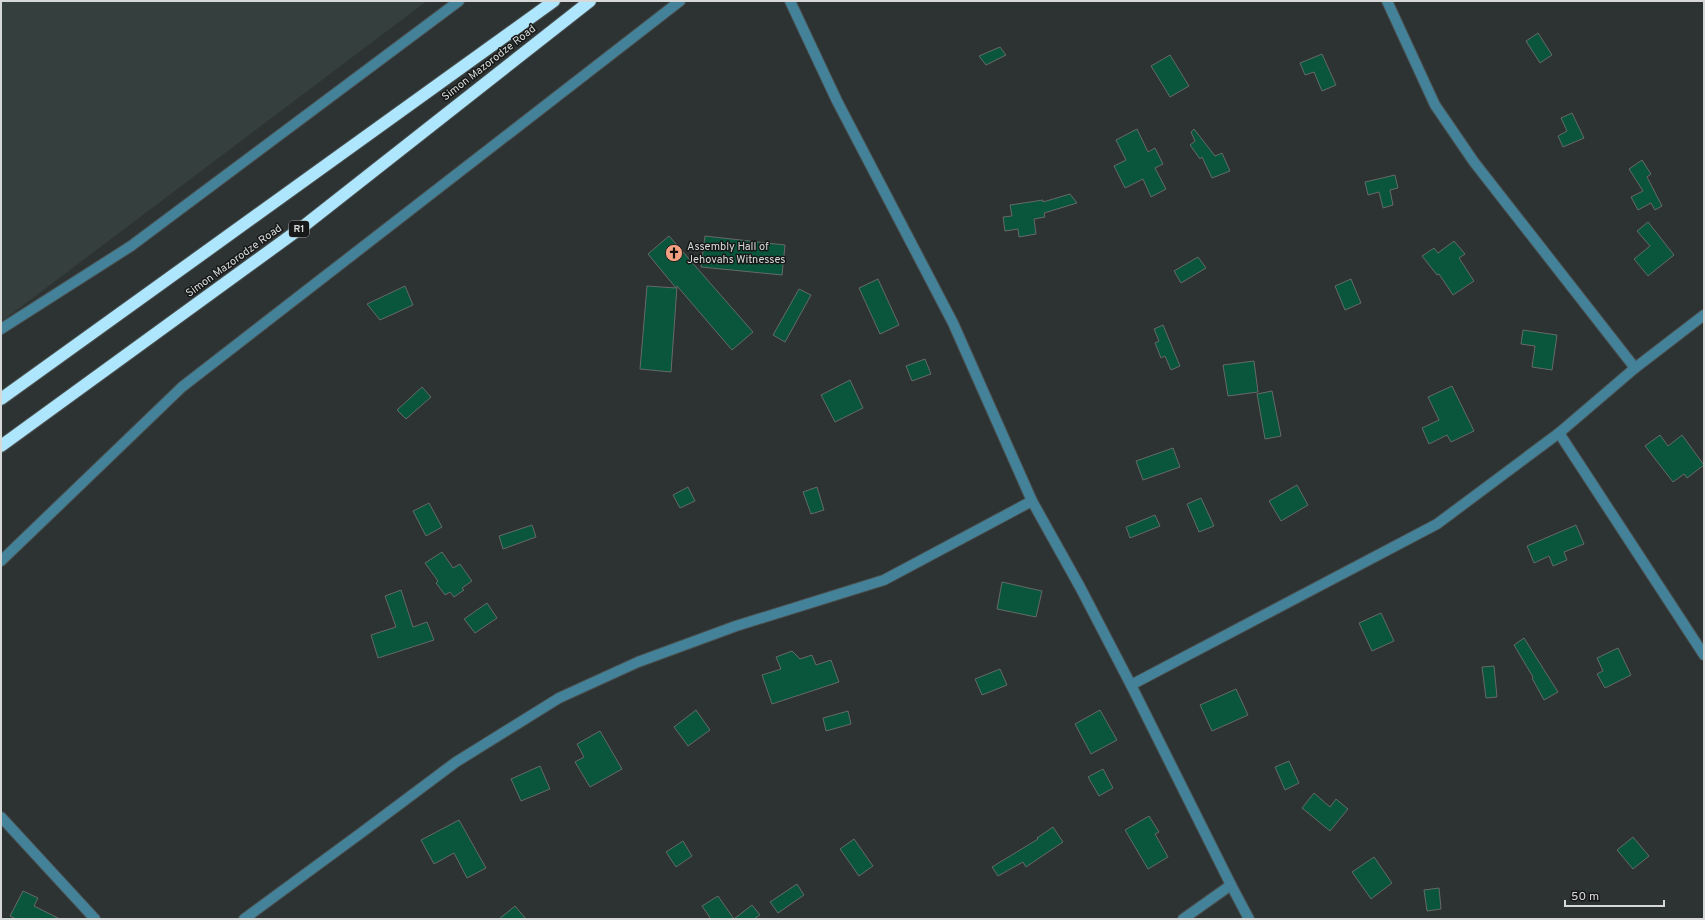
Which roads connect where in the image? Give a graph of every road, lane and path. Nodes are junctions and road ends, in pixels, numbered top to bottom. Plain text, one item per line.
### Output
1 (459, 1) edge
2 (554, 1) edge
3 (590, 1) edge
4 (680, 1) edge
5 (790, 1) edge
6 (1387, 1) edge
7 (1704, 315) edge
8 (1, 329) edge
9 (1635, 368) junction
10 (1, 399) edge
11 (1559, 433) junction
12 (1, 446) edge
13 (1032, 501) junction
14 (1, 561) edge
15 (1704, 655) edge
16 (1131, 685) junction
17 (1, 817) edge
18 (1231, 884) junction
19 (95, 919) edge
20 (244, 919) edge
21 (1182, 919) edge
22 (1249, 919) edge

1 - 8 street
2 - 10 highway, Simon Mazorodze Road
3 - 12 highway, Simon Mazorodze Road / R1
4 - 14 street
5 - 13 street
6 - 9 street
7 - 9 street
9 - 11 street
11 - 15 street
11 - 16 street
13 - 16 street
13 - 20 street
16 - 18 street
17 - 19 street
18 - 21 street
18 - 22 street

